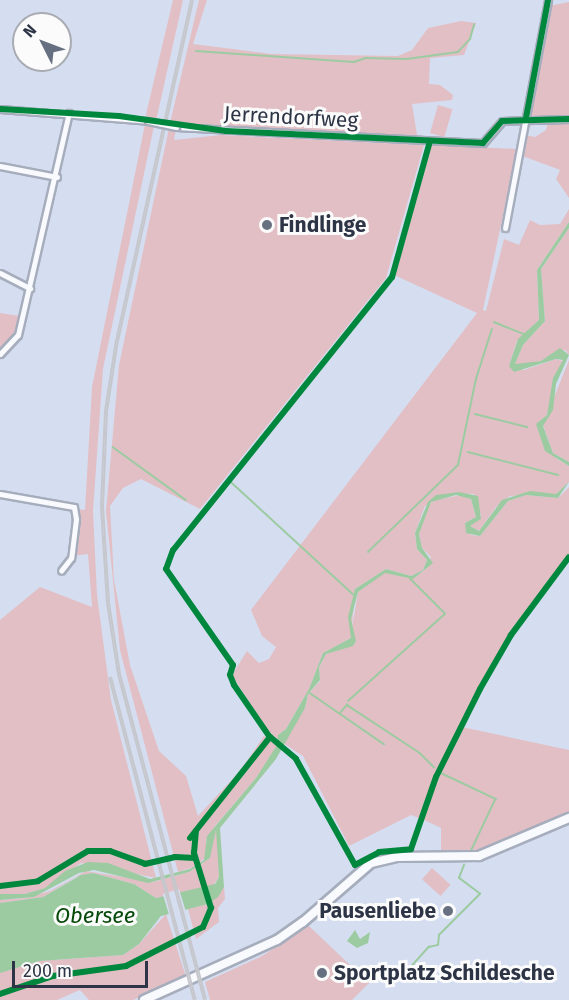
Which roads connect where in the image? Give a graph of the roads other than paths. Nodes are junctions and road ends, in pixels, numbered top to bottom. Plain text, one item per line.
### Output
1 (548, 0) edge
2 (0, 109) edge
3 (69, 113) junction
4 (526, 118) junction
5 (569, 119) edge
6 (0, 166) edge
7 (57, 177) junction
8 (505, 228) dead end
9 (0, 273) edge
10 (30, 288) junction
11 (0, 354) edge
12 (0, 494) edge
13 (61, 571) dead end
14 (569, 818) edge
15 (144, 1000) edge

1 - 4 street
2 - 3 street, Jerrendorfweg
3 - 4 street, Jerrendorfweg, bridge
3 - 7 street
4 - 5 street, Jerrendorfweg
4 - 8 street
6 - 7 street
7 - 10 street
9 - 10 street
10 - 11 street
12 - 13 street
14 - 15 main road

